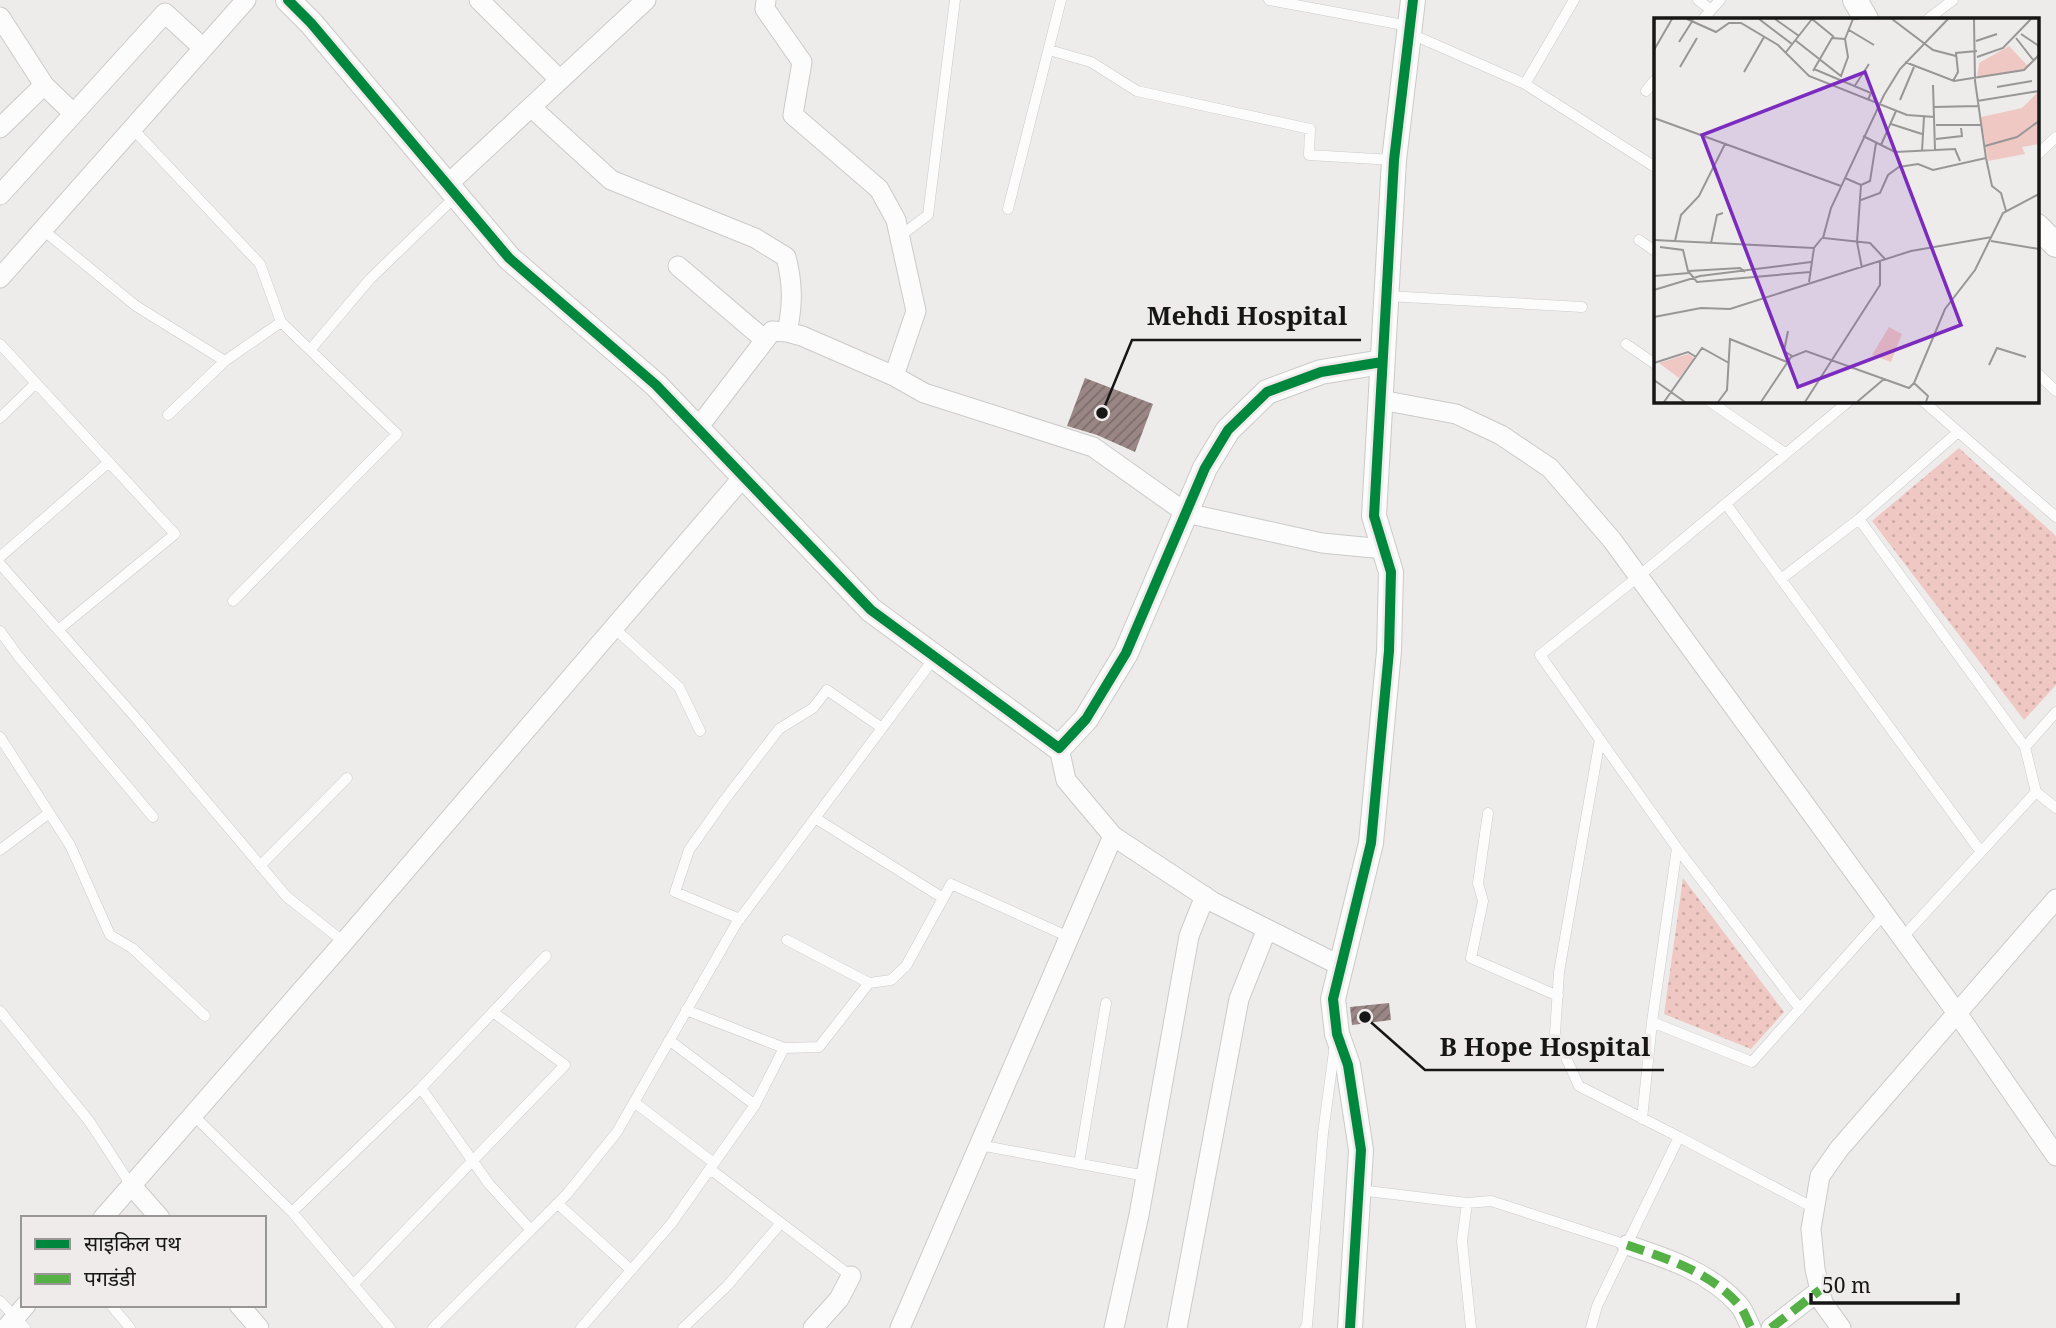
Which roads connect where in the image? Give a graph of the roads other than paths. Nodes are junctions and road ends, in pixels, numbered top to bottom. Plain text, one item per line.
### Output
1 (246, 0) edge
2 (288, 0) edge
3 (480, 0) edge
4 (646, 0) edge
5 (766, 0) edge
6 (955, 0) edge
7 (1061, 0) edge
8 (1269, 0) edge
9 (1413, 0) edge
10 (1574, 0) edge
11 (1698, 0) edge
12 (1720, 0) edge
13 (1855, 0) edge
14 (1953, 0) edge
15 (1302, 4) edge
16 (1710, 9) junction
17 (0, 17) edge
18 (1704, 18) edge
19 (1865, 18) edge
20 (1929, 18) edge
21 (1409, 29) junction
22 (204, 48) junction
23 (1049, 50) junction
24 (560, 80) junction
25 (1654, 81) edge
26 (1525, 84) junction
27 (44, 85) junction
28 (1646, 91) dead end
29 (531, 107) junction
30 (74, 114) junction
31 (0, 128) edge
32 (132, 128) junction
33 (2056, 137) edge
34 (2038, 154) edge
35 (1394, 160) junction
36 (1654, 166) edge
37 (452, 190) junction
38 (0, 195) edge
39 (1008, 209) dead end
40 (2038, 227) edge
41 (43, 230) junction
42 (900, 236) junction
43 (1639, 240) dead end
44 (2056, 245) edge
45 (1654, 250) edge
46 (678, 266) dead end
47 (0, 278) edge
48 (1386, 296) junction
49 (1582, 307) dead end
50 (281, 322) junction
51 (787, 331) junction
52 (765, 340) junction
53 (0, 344) edge
54 (1626, 344) dead end
55 (310, 350) junction
56 (225, 361) junction
57 (1382, 362) junction
58 (1654, 363) edge
59 (2038, 374) edge
60 (894, 376) junction
61 (36, 383) junction
62 (2056, 391) edge
63 (1381, 400) junction
64 (1710, 402) edge
65 (1848, 402) edge
66 (1924, 402) edge
67 (168, 415) dead end
68 (0, 418) edge
69 (697, 429) junction
70 (1958, 432) junction
71 (1786, 453) junction
72 (109, 461) junction
73 (744, 476) junction
74 (1726, 504) junction
75 (1186, 513) junction
76 (2056, 517) edge
77 (1860, 519) junction
78 (1384, 550) junction
79 (0, 557) edge
80 (0, 564) edge
81 (1639, 576) junction
82 (1781, 579) junction
83 (233, 601) dead end
84 (614, 628) junction
85 (58, 630) junction
86 (0, 631) edge
87 (935, 657) junction
88 (2056, 712) edge
89 (882, 728) junction
90 (700, 731) dead end
91 (0, 737) edge
92 (1600, 739) junction
93 (2025, 747) junction
94 (1059, 748) junction
95 (347, 778) dead end
96 (2036, 792) junction
97 (2056, 808) edge
98 (49, 813) junction
99 (1488, 813) dead end
100 (153, 817) dead end
101 (815, 818) junction
102 (1113, 836) junction
103 (1677, 848) junction
104 (0, 850) edge
105 (1981, 852) junction
106 (260, 866) junction
107 (1205, 896) junction
108 (943, 898) junction
109 (2056, 899) edge
110 (1884, 914) junction
111 (740, 919) junction
112 (1267, 929) junction
113 (1069, 937) junction
114 (1902, 938) junction
115 (787, 940) dead end
116 (344, 942) junction
117 (546, 956) dead end
118 (1341, 966) junction
119 (869, 984) junction
120 (1558, 996) junction
121 (1106, 1003) dead end
122 (1800, 1009) junction
123 (687, 1010) junction
124 (494, 1012) junction
125 (1957, 1013) junction
126 (205, 1016) dead end
127 (2, 1017) edge
128 (1652, 1022) junction
129 (1337, 1034) junction
130 (669, 1040) junction
131 (784, 1048) junction
132 (421, 1088) junction
133 (634, 1102) junction
134 (755, 1105) junction
135 (193, 1115) junction
136 (1642, 1119) junction
137 (1679, 1137) junction
138 (979, 1145) junction
139 (2056, 1156) edge
140 (473, 1161) junction
141 (1079, 1164) junction
142 (712, 1166) junction
143 (1146, 1176) junction
144 (131, 1185) junction
145 (1359, 1190) junction
146 (1467, 1203) junction
147 (558, 1204) junction
148 (1814, 1208) junction
149 (292, 1212) junction
150 (105, 1216) edge
151 (158, 1216) edge
152 (782, 1223) junction
153 (531, 1230) junction
154 (1627, 1245) junction
155 (631, 1270) junction
156 (851, 1276) joint
157 (353, 1285) junction
158 (1820, 1290) junction
159 (0, 1301) edge
160 (113, 1307) edge
161 (241, 1307) edge
162 (18, 1320) edge
163 (823, 1325) edge
164 (130, 1328) edge
165 (260, 1328) edge
166 (390, 1328) edge
167 (433, 1328) edge
168 (580, 1328) edge
169 (683, 1328) edge
170 (900, 1328) edge
171 (1114, 1328) edge
172 (1177, 1328) edge
173 (1305, 1328) edge
174 (1350, 1328) edge
175 (1471, 1328) edge
176 (1591, 1328) edge
177 (1751, 1328) edge
178 (1771, 1328) edge
179 (1842, 1328) edge

1 - 22 street
2 - 37 street
3 - 24 street
4 - 24 street
5 - 42 street
6 - 42 lane
7 - 23 lane
8 - 15 lane
9 - 21 street
10 - 26 lane
11 - 16 lane
12 - 16 lane
13 - 19 street
14 - 20 lane
15 - 21 lane
16 - 18 lane
17 - 27 street
21 - 26 lane
21 - 35 street
22 - 30 street
22 - 32 street
23 - 35 lane
23 - 39 lane
24 - 29 street
25 - 28 lane
26 - 36 lane
27 - 30 street
27 - 31 street
29 - 37 street
29 - 51 street
30 - 38 street
32 - 41 street
32 - 50 lane
33 - 34 lane
35 - 48 street
37 - 55 lane
37 - 69 street
40 - 44 street
41 - 47 street
41 - 56 lane
42 - 60 street
43 - 45 lane
46 - 52 street
48 - 49 lane
48 - 57 street
50 - 55 lane
50 - 56 lane
51 - 52 street
51 - 60 street
52 - 69 street
53 - 61 lane
54 - 58 lane
55 - 83 lane
56 - 67 lane
57 - 63 street
57 - 75 street
59 - 62 lane
60 - 75 street
61 - 68 lane
61 - 72 lane
63 - 78 street
63 - 81 street
64 - 71 lane
65 - 71 lane
66 - 70 lane
69 - 73 street
70 - 76 lane
70 - 77 lane
71 - 74 lane
72 - 79 lane
72 - 85 lane
73 - 84 street
73 - 87 street
74 - 81 lane
74 - 82 lane
75 - 78 street
75 - 94 street
77 - 82 lane
77 - 93 lane
78 - 118 street
80 - 85 lane
81 - 92 lane
81 - 110 street
82 - 105 lane
84 - 90 lane
84 - 116 street
85 - 106 lane
86 - 100 lane
87 - 89 lane
87 - 94 street
88 - 93 lane
89 - 101 lane
89 - 111 lane
91 - 98 lane
92 - 103 lane
92 - 120 lane
93 - 96 lane
94 - 102 street
95 - 106 lane
96 - 97 lane
96 - 105 lane
98 - 104 lane
98 - 126 lane
99 - 120 lane
101 - 108 lane
101 - 111 lane
102 - 107 street
102 - 113 street
103 - 122 lane
103 - 128 lane
105 - 114 lane
106 - 116 lane
107 - 112 street
107 - 143 street
108 - 113 lane
108 - 119 lane
109 - 125 street
110 - 114 street
110 - 122 lane
111 - 123 lane
112 - 118 street
112 - 172 street
113 - 138 street
114 - 125 street
115 - 119 lane
116 - 135 street
117 - 124 lane
118 - 129 street
119 - 131 lane
120 - 136 lane
121 - 141 lane
122 - 128 lane
123 - 130 lane
123 - 131 lane
124 - 132 lane
124 - 140 lane
125 - 139 street
125 - 148 street
127 - 144 lane
128 - 136 lane
129 - 145 street
129 - 173 lane
130 - 133 lane
130 - 134 lane
131 - 134 lane
132 - 140 lane
132 - 149 lane
133 - 142 lane
133 - 147 lane
134 - 142 lane
135 - 144 street
135 - 149 lane
136 - 137 lane
137 - 148 lane
137 - 154 lane
138 - 141 lane
138 - 170 street
140 - 153 lane
140 - 157 lane
141 - 143 lane
142 - 152 lane
142 - 155 lane
143 - 171 street
144 - 150 street
144 - 151 street
145 - 146 lane
145 - 174 street
146 - 154 lane
146 - 175 lane
147 - 153 lane
147 - 155 lane
148 - 158 street
149 - 157 lane
152 - 156 lane
152 - 169 lane
153 - 167 lane
154 - 176 lane
154 - 177 street
155 - 168 lane
156 - 163 street
157 - 166 lane
158 - 178 street
158 - 179 street
159 - 162 lane
160 - 164 lane
161 - 165 street

